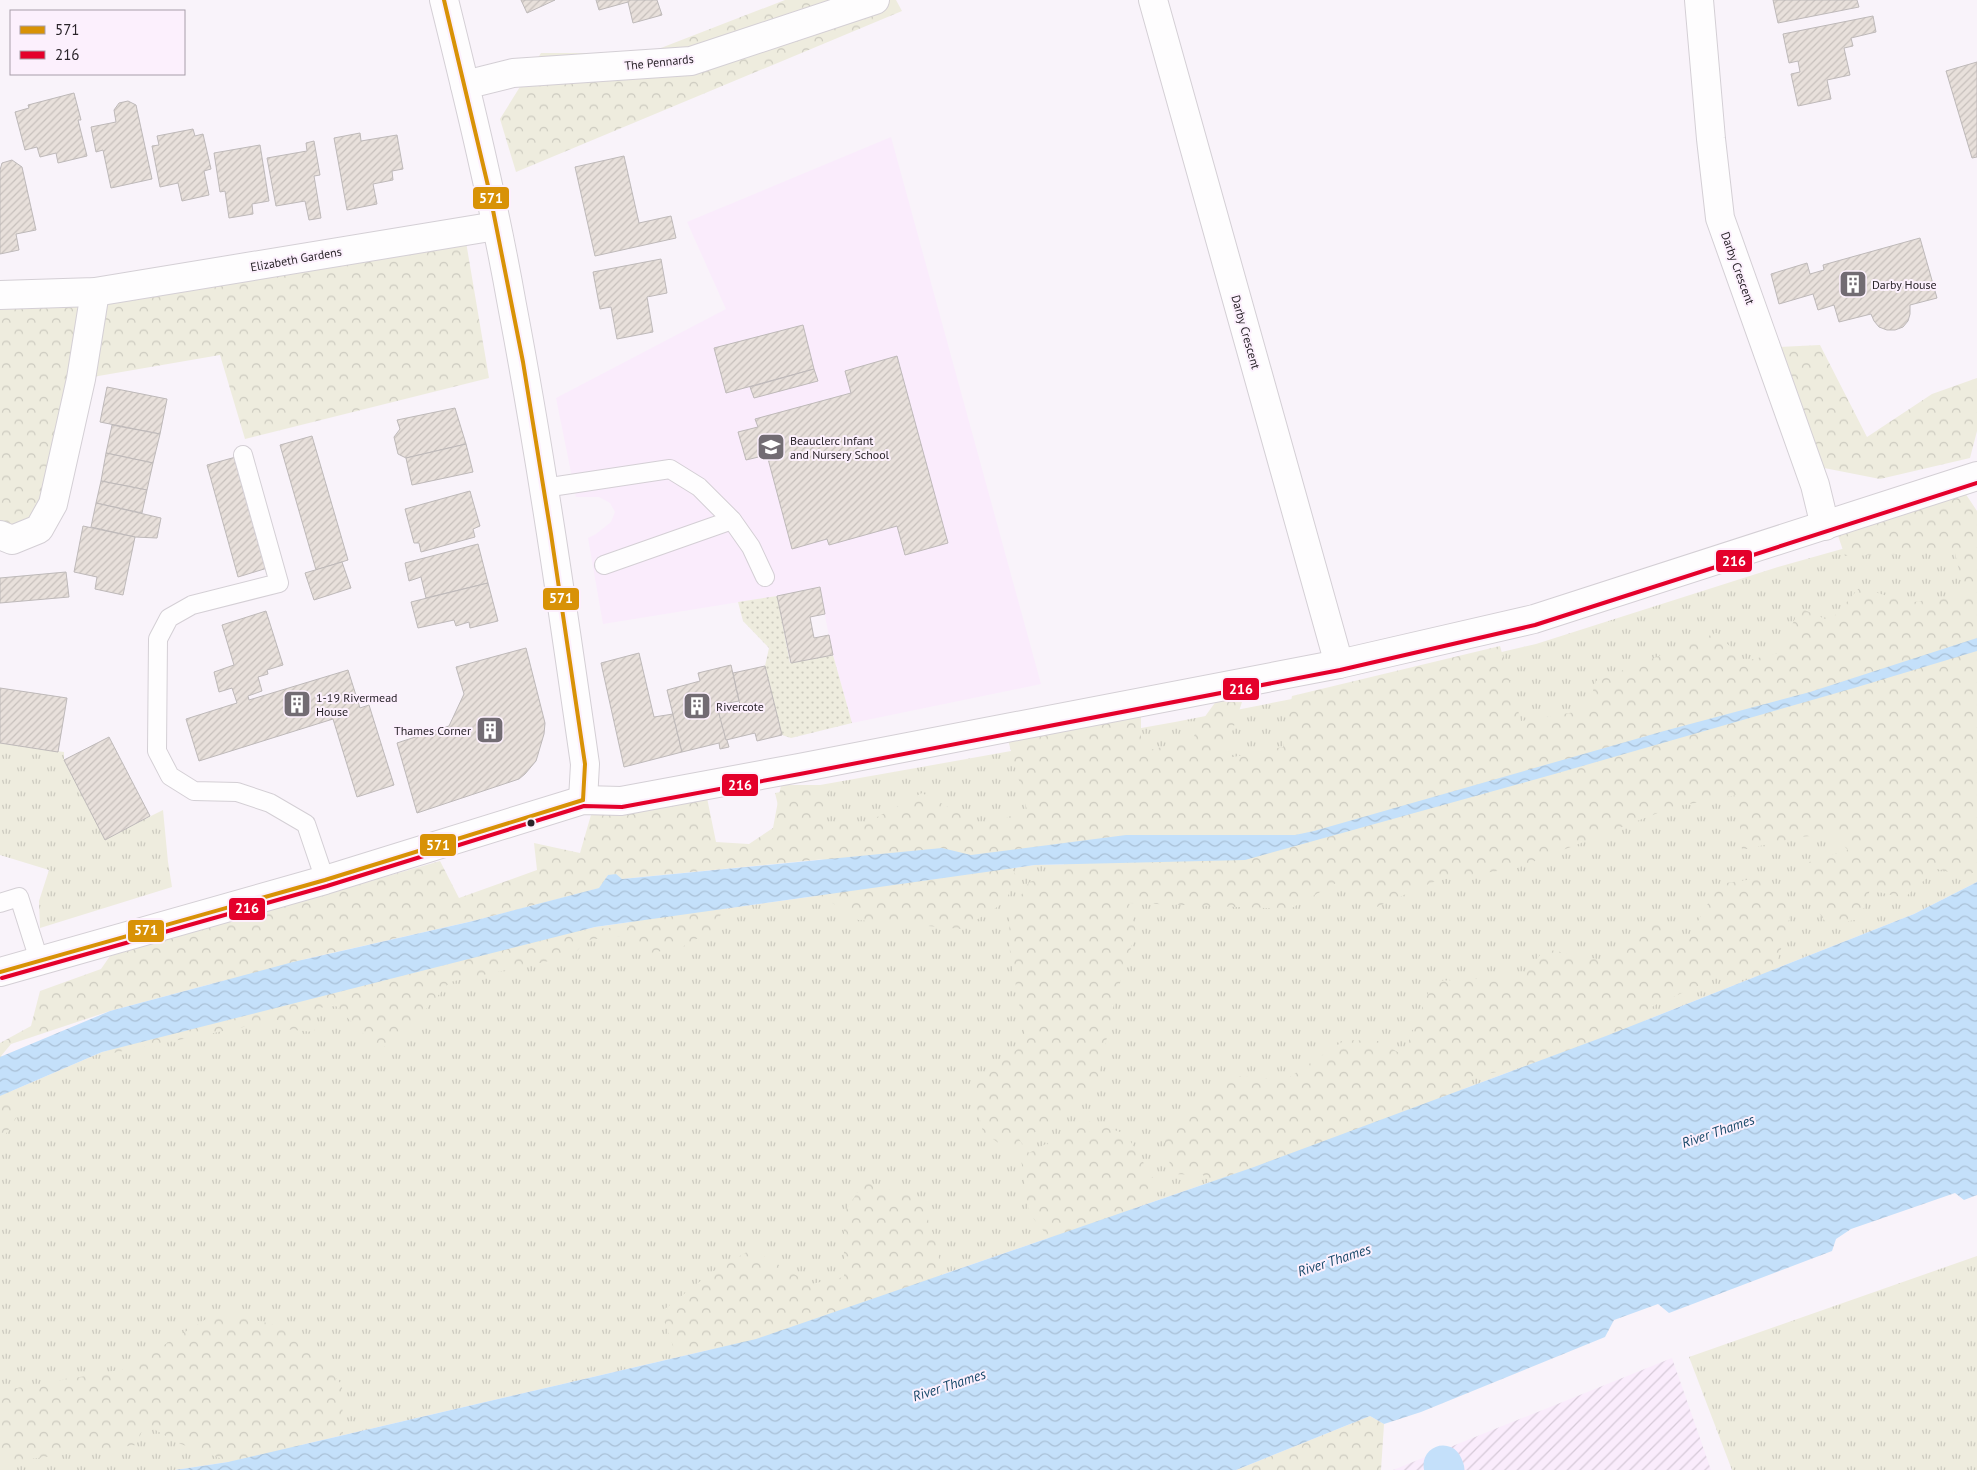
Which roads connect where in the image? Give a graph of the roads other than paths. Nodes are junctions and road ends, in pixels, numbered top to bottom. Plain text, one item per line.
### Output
1 (444, 0) edge
2 (875, 0) edge
3 (1153, 0) edge
4 (1699, 0) edge
5 (465, 85) junction
6 (496, 226) junction
7 (95, 292) junction
8 (0, 295) edge
9 (243, 455) dead end
10 (1977, 476) edge
11 (544, 488) junction
12 (732, 520) junction
13 (1825, 526) junction
14 (0, 535) edge
15 (604, 565) dead end
16 (765, 577) dead end
17 (1339, 664) junction
18 (583, 800) junction
19 (325, 880) junction
20 (0, 903) edge
21 (39, 960) junction
22 (0, 972) edge

1 - 5 street
2 - 5 street, The Pennards
3 - 17 street, Darby Crescent
4 - 13 street, Darby Crescent
5 - 6 street
6 - 7 street, Elizabeth Gardens
6 - 11 street
7 - 8 street, Elizabeth Gardens
7 - 14 street
9 - 19 lane
10 - 13 street
11 - 12 lane
11 - 18 street
12 - 15 lane
12 - 16 lane
13 - 17 street
17 - 18 street
18 - 19 street
19 - 21 street
20 - 21 lane
21 - 22 street

